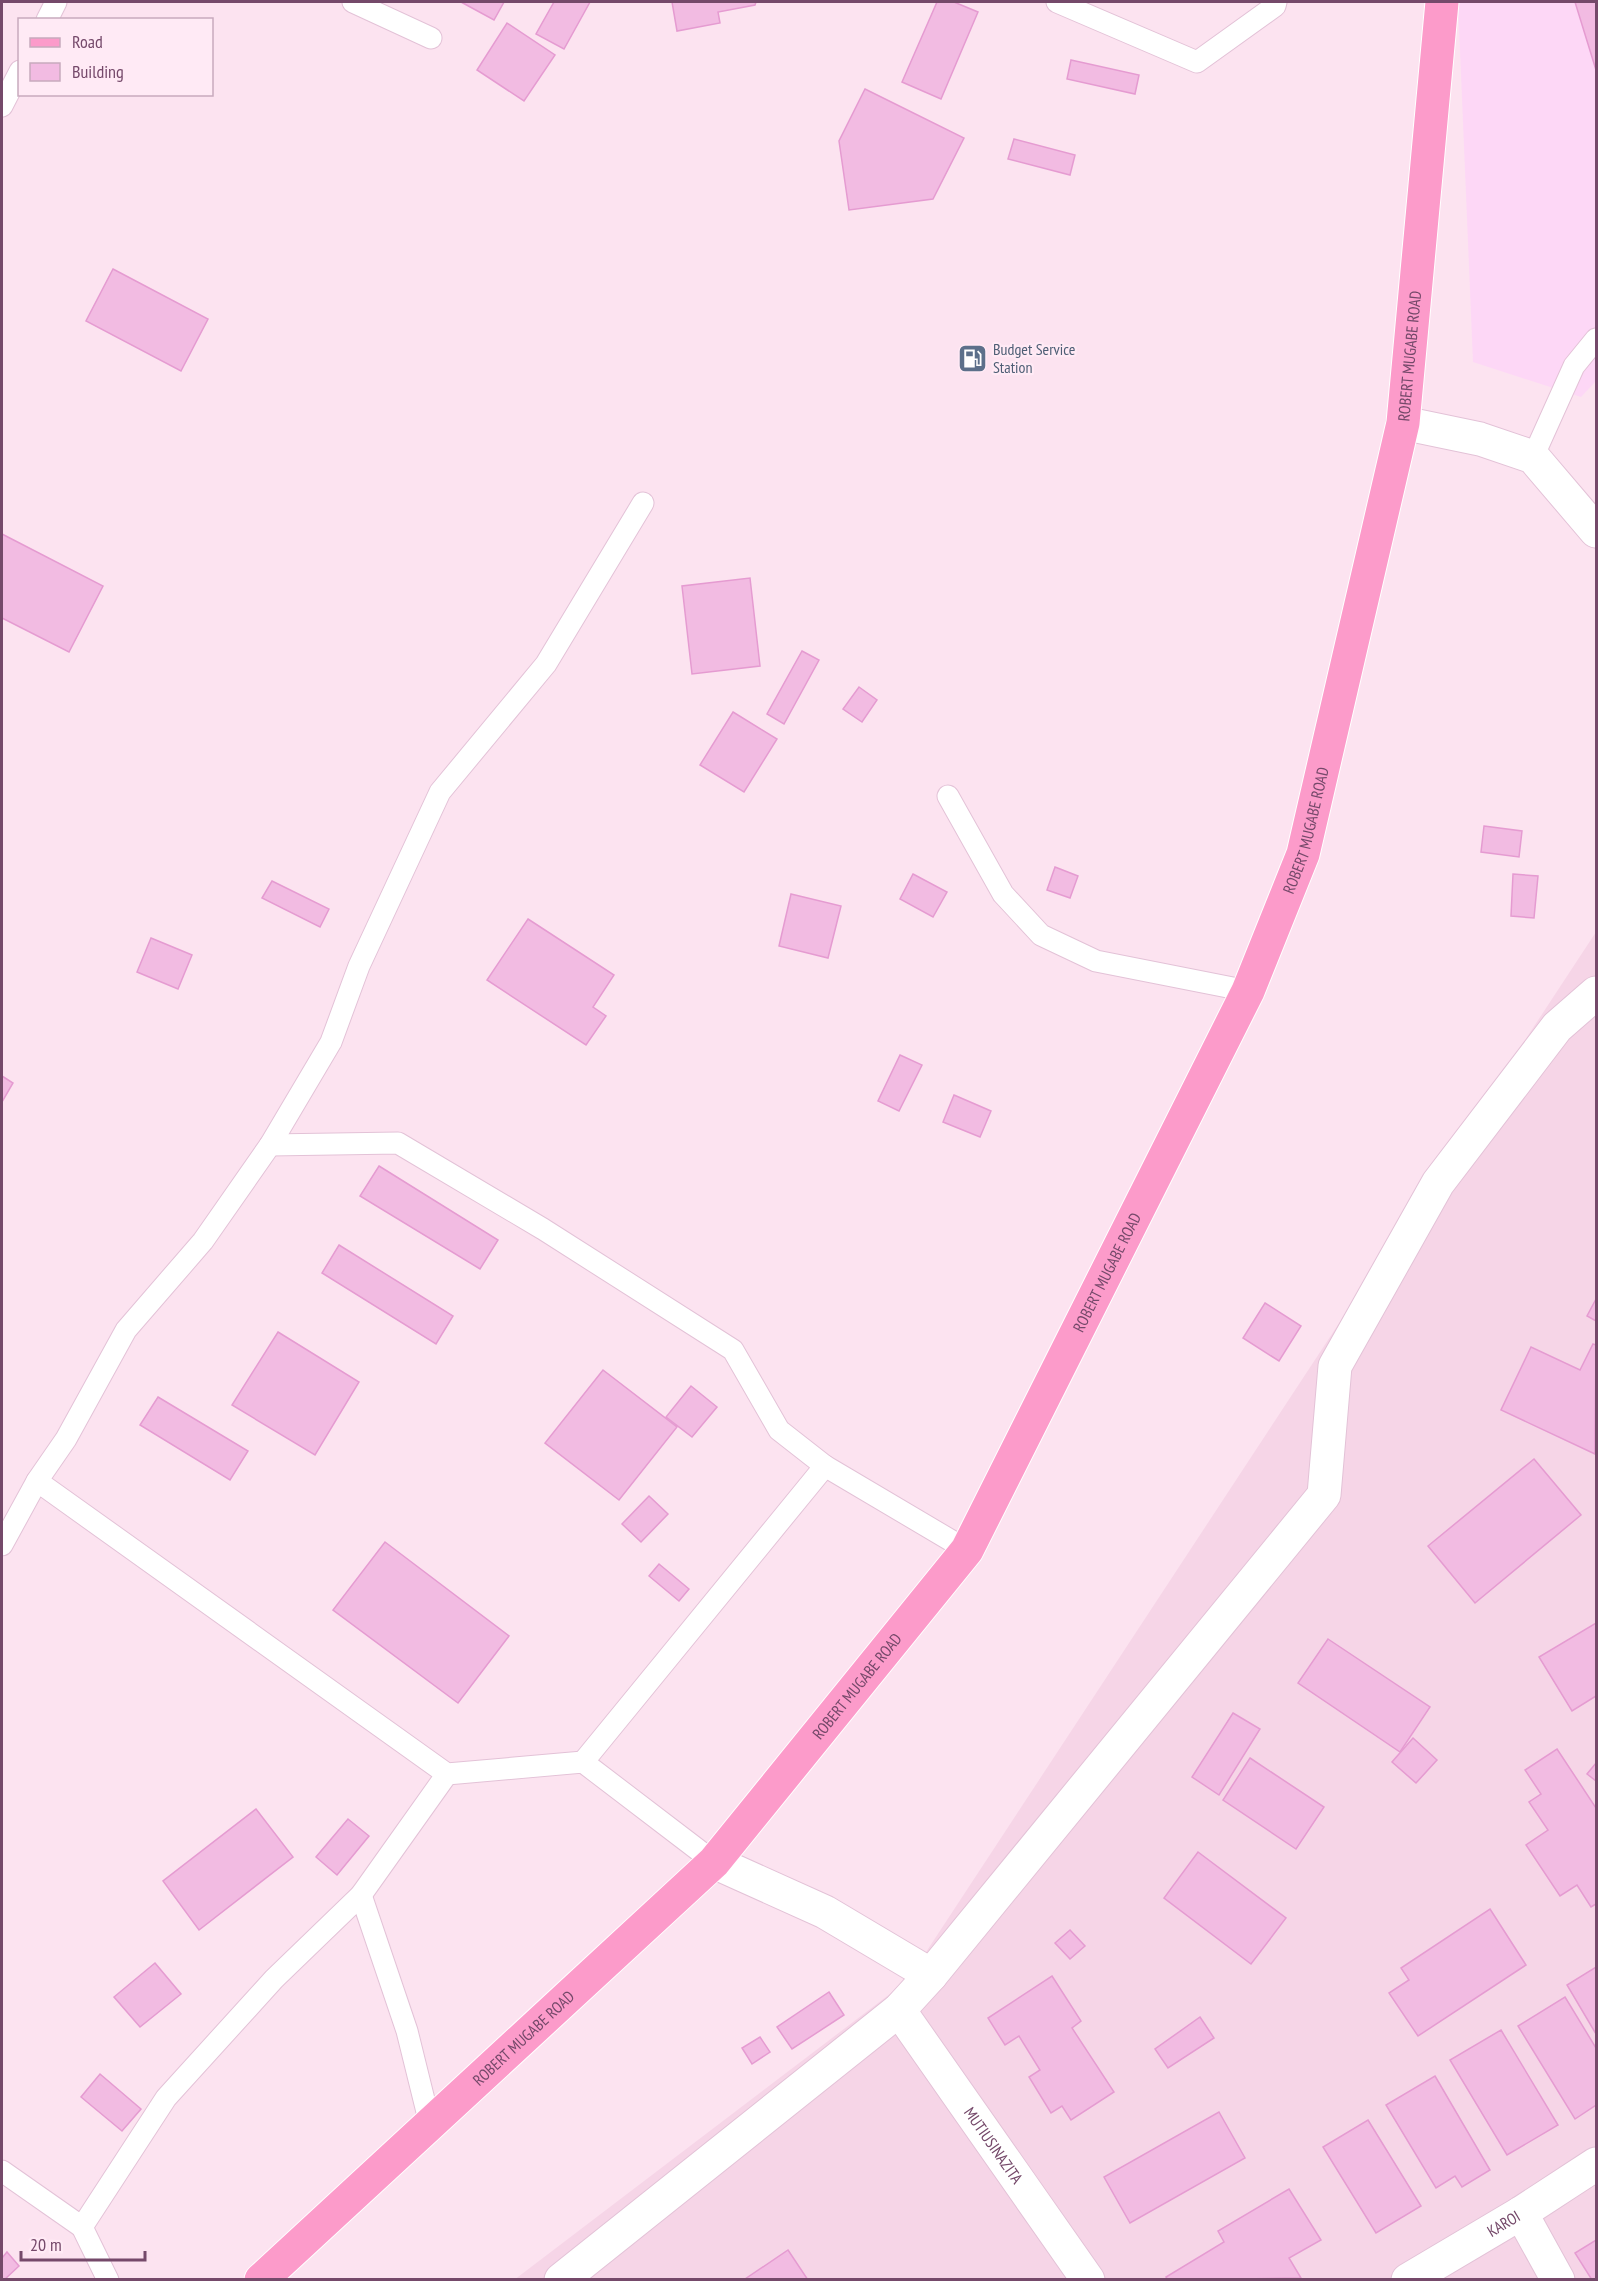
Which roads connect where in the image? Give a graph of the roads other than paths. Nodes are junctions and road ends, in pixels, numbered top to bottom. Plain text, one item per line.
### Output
1 (56, 2) edge
2 (353, 2) edge
3 (1057, 2) edge
4 (1276, 2) edge
5 (1442, 2) edge
6 (48, 18) edge
7 (431, 38) dead end
8 (18, 75) edge
9 (2, 106) edge
10 (1596, 339) edge
11 (1403, 423) junction
12 (1533, 457) junction
13 (643, 503) dead end
14 (1596, 531) edge
15 (948, 796) dead end
16 (1248, 991) junction
17 (1596, 993) edge
18 (270, 1145) junction
19 (825, 1466) junction
20 (37, 1481) junction
21 (2, 1545) edge
22 (967, 1550) junction
23 (583, 1762) junction
24 (447, 1774) junction
25 (714, 1862) junction
26 (362, 1894) junction
27 (931, 1975) junction
28 (899, 2010) junction
29 (430, 2124) junction
30 (1596, 2164) edge
31 (2, 2171) edge
32 (1521, 2212) junction
33 (82, 2227) junction
34 (108, 2280) edge
35 (261, 2280) edge
36 (561, 2280) edge
37 (1088, 2280) edge
38 (1408, 2280) edge
39 (1558, 2280) edge

1 - 6 lane
2 - 7 lane
3 - 4 lane
5 - 11 main road, ROBERT MUGABE ROAD
8 - 9 lane
10 - 12 lane
11 - 12 street
11 - 16 main road, ROBERT MUGABE ROAD
12 - 14 street
13 - 18 lane
15 - 16 lane
16 - 22 main road, ROBERT MUGABE ROAD
17 - 27 street
18 - 19 lane
18 - 20 lane
19 - 22 lane
19 - 23 lane
20 - 21 lane
20 - 24 lane
22 - 25 main road, ROBERT MUGABE ROAD
23 - 24 lane
23 - 25 lane
24 - 26 lane
25 - 27 street
25 - 29 main road, ROBERT MUGABE ROAD
26 - 29 lane
26 - 33 lane
27 - 28 street
28 - 36 street
28 - 37 street, MUTIUSINAZITA
29 - 35 main road, ROBERT MUGABE ROAD
30 - 32 street, KAROI
31 - 33 lane
32 - 38 street, KAROI
32 - 39 street
33 - 34 lane

